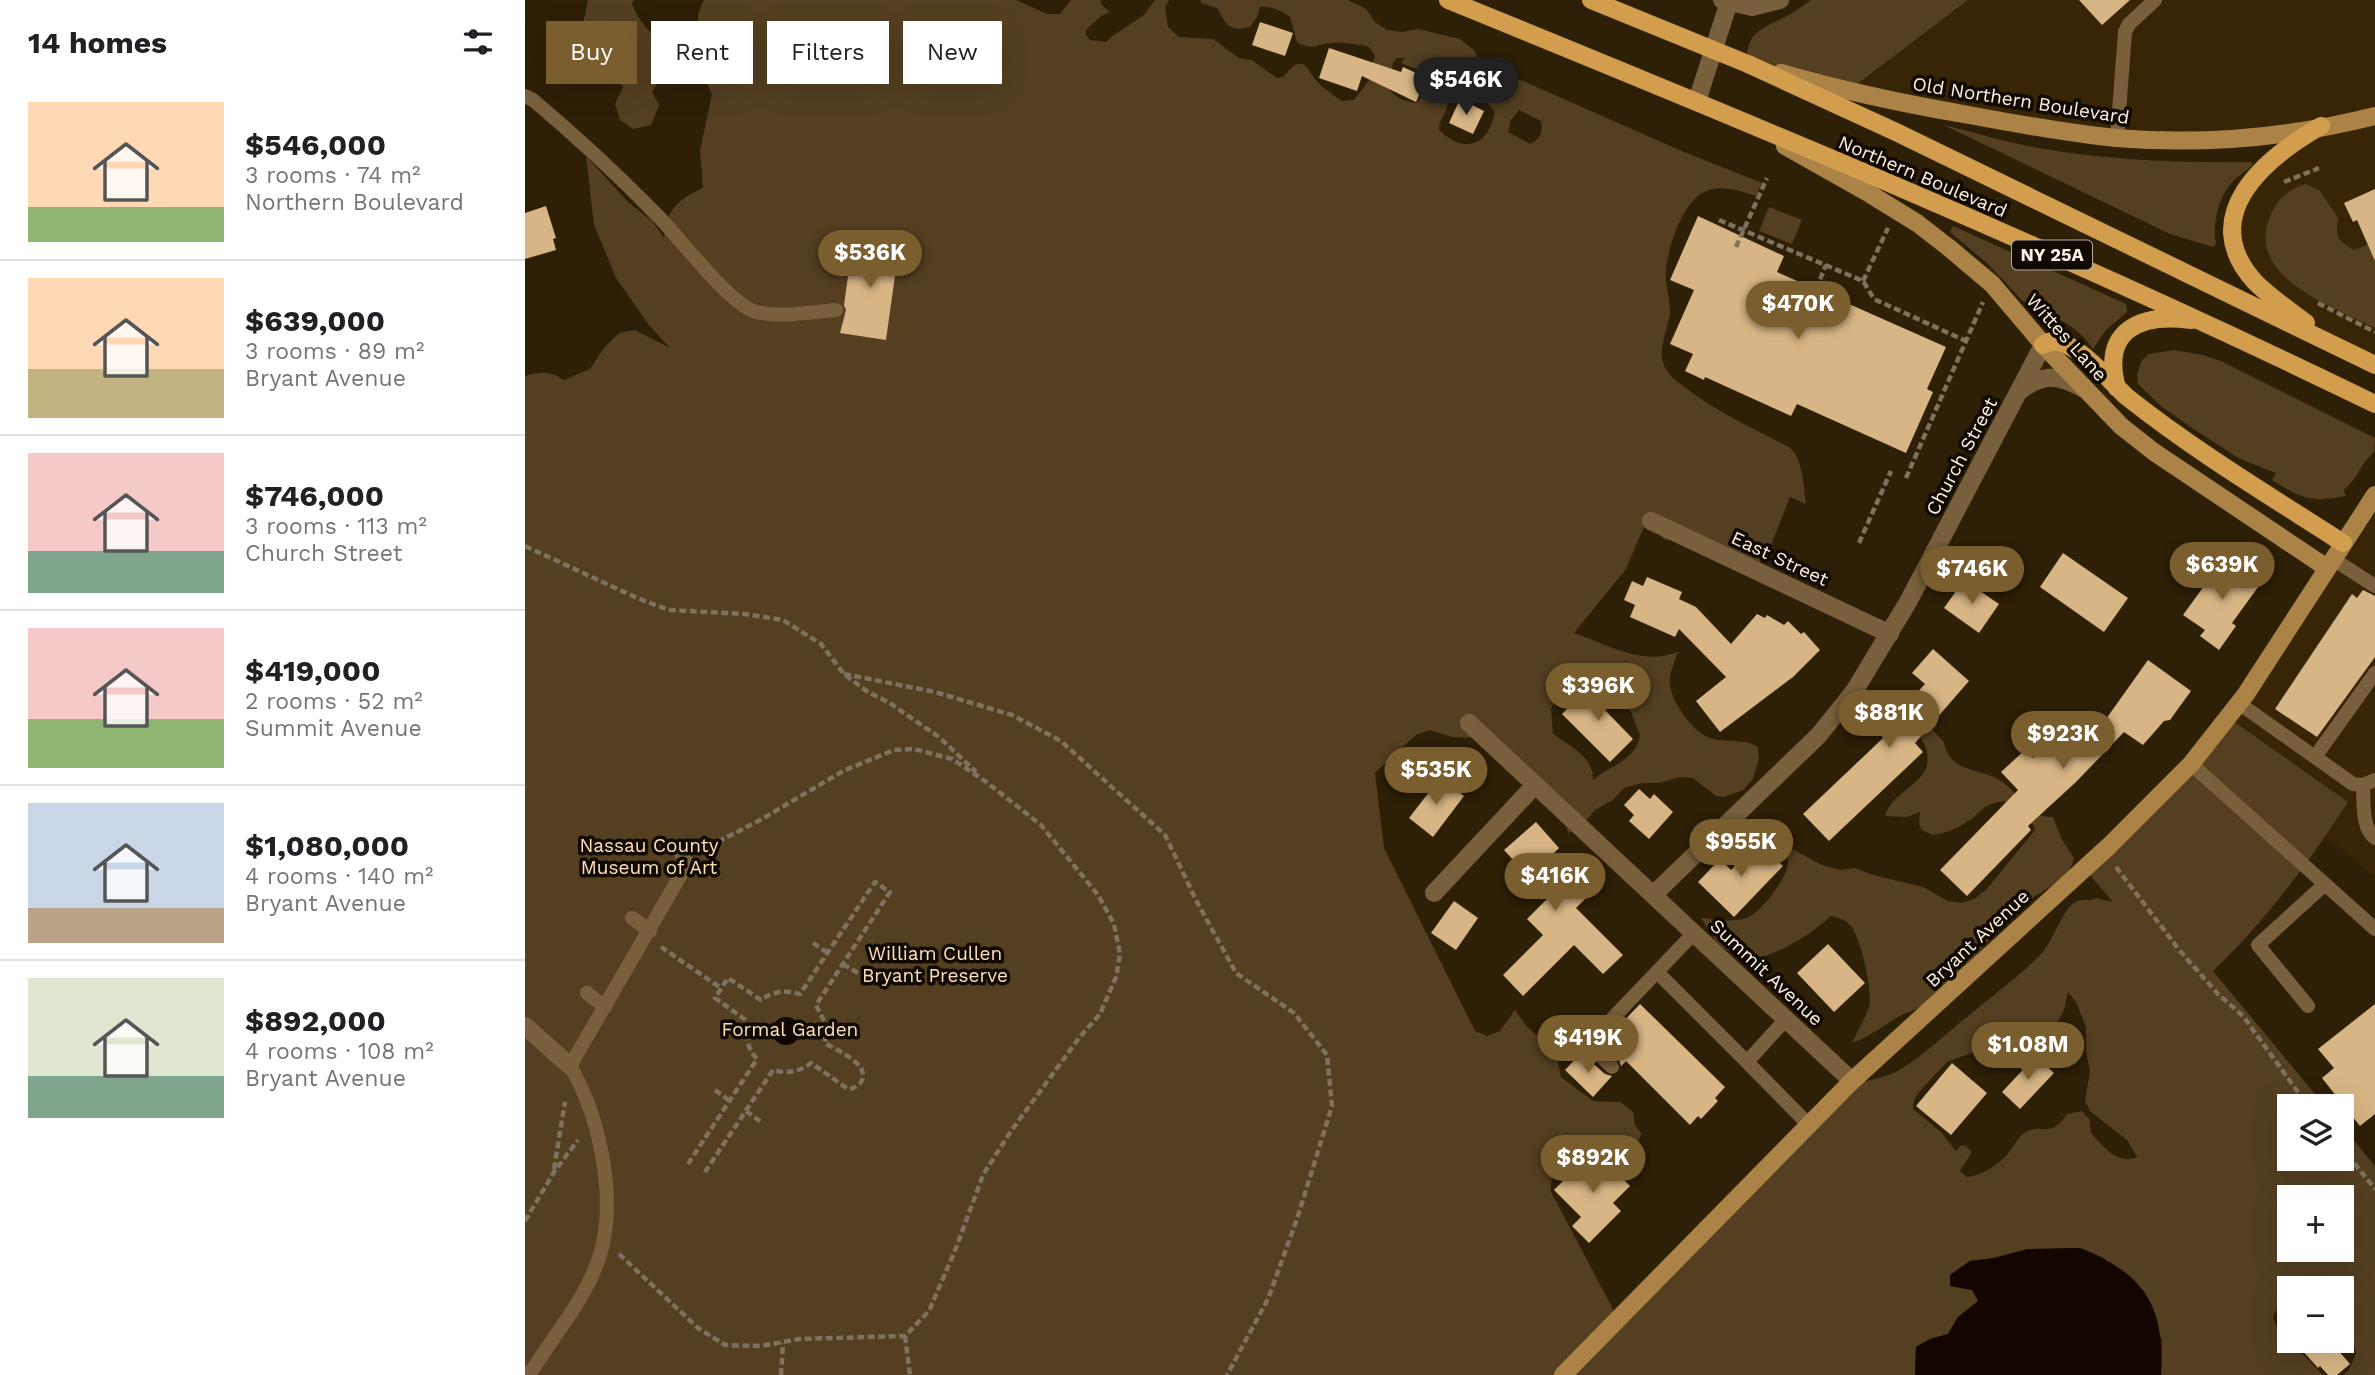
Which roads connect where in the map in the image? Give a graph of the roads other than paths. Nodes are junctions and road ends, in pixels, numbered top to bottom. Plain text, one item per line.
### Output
1 (1448, 0) edge
2 (1591, 0) edge
3 (1780, 0) edge
4 (2155, 0) edge
5 (1726, 1) edge
6 (1715, 51) junction
7 (1748, 64) junction
8 (525, 96) edge
9 (1697, 101) junction
10 (2375, 116) edge
11 (1737, 118) junction
12 (2321, 126) junction
13 (2117, 138) junction
14 (836, 310) dead end
15 (2206, 323) junction
16 (2043, 345) junction
17 (2375, 364) edge
18 (2117, 388) junction
19 (2084, 389) junction
20 (2018, 392) junction
21 (2370, 402) edge
22 (2375, 495) edge
23 (1651, 521) dead end
24 (2343, 543) junction
25 (2330, 564) junction
26 (2375, 586) edge
27 (1890, 634) junction
28 (2375, 673) edge
29 (2240, 704) junction
30 (1469, 723) dead end
31 (2315, 757) junction
32 (2191, 764) junction
33 (2369, 783) edge
34 (1535, 785) junction
35 (2375, 838) edge
36 (675, 846) dead end
37 (2324, 885) junction
38 (1434, 893) dead end
39 (1653, 895) junction
40 (632, 918) dead end
41 (2375, 929) edge
42 (649, 931) junction
43 (1694, 933) junction
44 (1657, 972) junction
45 (587, 993) dead end
46 (2308, 1006) dead end
47 (605, 1007) junction
48 (1786, 1019) junction
49 (525, 1026) edge
50 (1747, 1062) junction
51 (570, 1066) junction
52 (1612, 1067) dead end
53 (1853, 1081) junction
54 (1809, 1125) junction
55 (526, 1375) edge
56 (1563, 1375) edge

1 - 9 main road, Northern Boulevard / NY 25A
2 - 6 main road, Northern Boulevard / NY 25A
3 - 5 street
4 - 13 lane
5 - 6 street
6 - 7 main road, Northern Boulevard / NY 25A
6 - 9 street
7 - 13 main road, Old Northern Boulevard
7 - 17 main road, Northern Boulevard / NY 25A
8 - 14 lane
9 - 11 main road, Northern Boulevard / NY 25A
10 - 12 main road, Old Northern Boulevard
11 - 15 main road, Northern Boulevard / NY 25A
11 - 16 main road, Wittes Lane
12 - 13 main road, Old Northern Boulevard
12 - 17 main road
15 - 18 main road
15 - 21 main road, Northern Boulevard / NY 25A
16 - 18 main road
16 - 19 main road, Wittes Lane
16 - 20 street, Church Street
18 - 24 main road
19 - 20 street, Church Street
19 - 25 main road, Wittes Lane
20 - 27 street, Church Street
22 - 24 main road, Bryant Avenue
23 - 27 street, East Street
24 - 25 main road, Bryant Avenue
25 - 26 lane
25 - 29 main road, Bryant Avenue
27 - 39 street, Church Street
28 - 31 lane
29 - 31 lane
29 - 32 main road, Bryant Avenue
30 - 34 street, Summit Avenue
31 - 33 lane
32 - 37 lane
32 - 53 main road, Bryant Avenue
33 - 35 lane
34 - 38 street
34 - 39 street, Summit Avenue
36 - 42 lane
37 - 41 lane
37 - 46 lane
39 - 43 street, Summit Avenue
40 - 42 lane
42 - 47 lane
43 - 44 lane
43 - 48 street, Summit Avenue
44 - 50 lane
44 - 52 lane
45 - 47 lane
47 - 51 lane
48 - 50 lane
48 - 53 street, Summit Avenue
49 - 51 street
50 - 54 lane
51 - 55 lane
53 - 54 main road, Bryant Avenue
54 - 56 main road, Bryant Avenue

